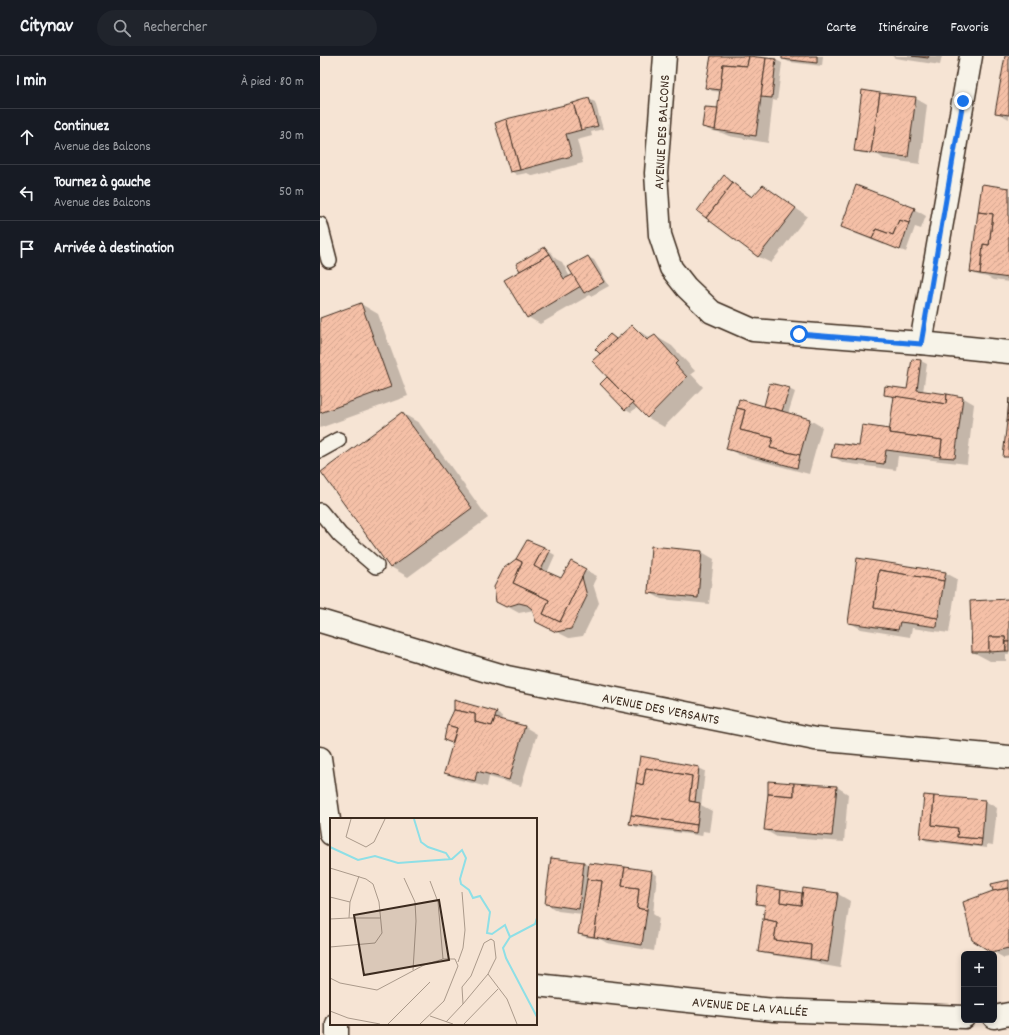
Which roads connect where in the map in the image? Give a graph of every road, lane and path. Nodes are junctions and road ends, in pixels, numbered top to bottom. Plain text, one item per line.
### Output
1 (665, 56) edge
2 (971, 56) edge
3 (320, 225) edge
4 (329, 260) dead end
5 (921, 344) junction
6 (1009, 352) edge
7 (338, 440) dead end
8 (320, 450) edge
9 (320, 511) edge
10 (376, 566) dead end
11 (320, 621) edge
12 (1009, 757) edge
13 (320, 758) edge
14 (330, 827) edge
15 (537, 985) edge
16 (1009, 1014) edge
17 (997, 1016) edge
18 (961, 1017) edge

1 - 5 street, AVENUE DES BALCONS
2 - 5 street
3 - 4 lane
5 - 6 street, AVENUE DES BALCONS
7 - 8 lane
9 - 10 lane
11 - 12 street, AVENUE DES VERSANTS
13 - 14 street
15 - 18 street, AVENUE DE LA VALLÉE
16 - 17 street

